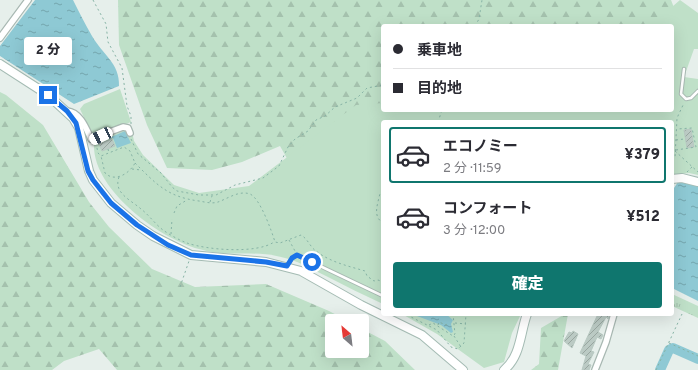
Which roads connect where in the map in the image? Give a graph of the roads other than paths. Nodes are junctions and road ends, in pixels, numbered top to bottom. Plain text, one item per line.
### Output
1 (28, 0) edge
2 (0, 38) edge
3 (0, 64) edge
4 (684, 69) dead end
5 (698, 91) edge
6 (67, 111) junction
7 (129, 130) road end
8 (674, 179) edge
9 (698, 182) edge
10 (287, 266) junction
11 (381, 295) edge
12 (381, 314) edge
13 (384, 316) edge
14 (526, 316) edge
15 (613, 316) edge
16 (463, 370) edge
17 (504, 370) edge
18 (595, 370) edge

1 - 2 street
3 - 6 street
4 - 5 lane
6 - 7 street
6 - 10 street
8 - 9 street
10 - 11 lane
10 - 12 street
13 - 16 street
14 - 17 street
15 - 18 street

